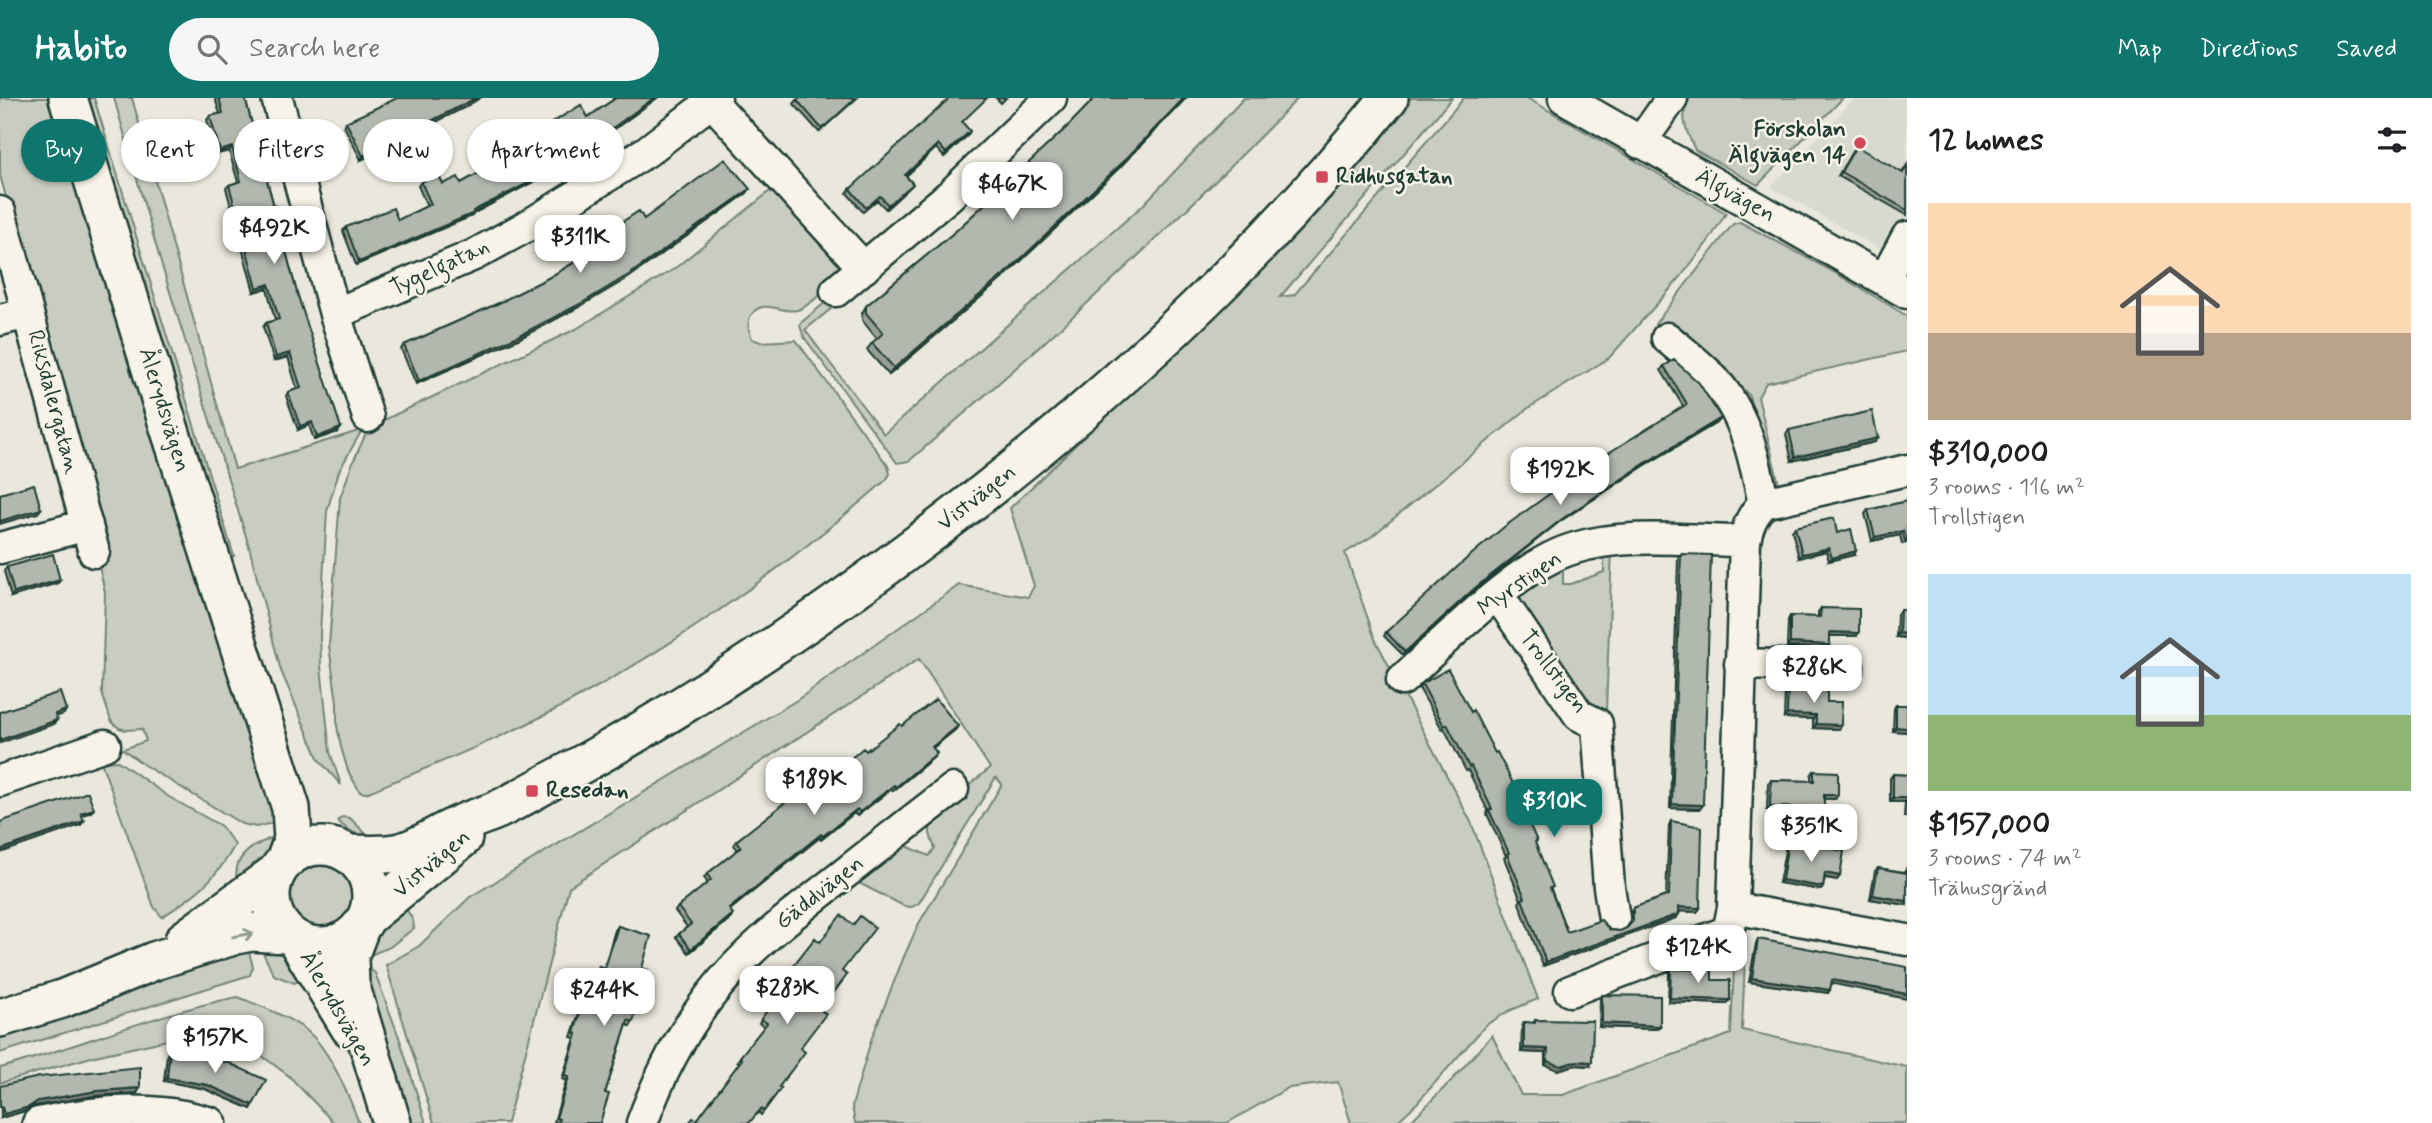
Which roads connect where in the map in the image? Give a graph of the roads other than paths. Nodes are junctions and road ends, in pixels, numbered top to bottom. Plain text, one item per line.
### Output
1 (68, 98) edge
2 (277, 98) edge
3 (1051, 98) edge
4 (1389, 98) edge
5 (1564, 98) edge
6 (1672, 98) edge
7 (714, 100) edge
8 (1640, 142) junction
9 (0, 212) edge
10 (1907, 237) edge
11 (864, 268) junction
12 (1895, 286) edge
13 (836, 290) dead end
14 (335, 314) junction
15 (14, 317) edge
16 (1667, 338) dead end
17 (368, 417) dead end
18 (1907, 470) edge
19 (1764, 503) junction
20 (1745, 541) junction
21 (0, 548) edge
22 (1497, 594) junction
23 (1740, 664) junction
24 (1848, 667) dead end
25 (1402, 680) dead end
26 (263, 722) junction
27 (105, 745) dead end
28 (0, 781) edge
29 (953, 789) dead end
30 (496, 811) junction
31 (346, 852) junction
32 (281, 867) junction
33 (1733, 908) junction
34 (1614, 918) dead end
35 (364, 923) junction
36 (292, 937) junction
37 (1907, 940) edge
38 (154, 961) junction
39 (1570, 991) dead end
40 (0, 1018) edge
41 (377, 1078) junction
42 (38, 1123) edge
43 (211, 1123) edge
44 (392, 1123) edge
45 (642, 1123) edge

1 - 26 main road, Ålerydsvägen
2 - 14 street
3 - 11 street
4 - 30 main road, Vistvägen
5 - 8 street, Älgvägen
6 - 8 street
7 - 11 street
7 - 14 street, Tygelgatan
8 - 12 street, Älgvägen
9 - 15 street, Riksdalergatan
10 - 12 street
11 - 13 street
14 - 17 street
15 - 21 street, Riksdalergatan
16 - 19 street
18 - 19 street
19 - 20 street
20 - 22 street, Myrstigen
20 - 23 street
22 - 25 street, Myrstigen
22 - 34 street, Trollstigen
23 - 24 street
23 - 33 street
26 - 31 main road, Ålerydsvägen
26 - 32 main road, Ålerydsvägen
27 - 28 street
29 - 45 street, Gäddvägen
30 - 31 main road, Vistvägen
30 - 35 main road, Vistvägen
31 - 32 main road
31 - 35 main road
32 - 36 main road
32 - 38 main road
33 - 37 street
33 - 39 street
35 - 36 main road
35 - 41 main road, Ålerydsvägen
38 -> 36 main road
36 - 41 main road, Ålerydsvägen
38 - 40 main road
41 - 44 main road, Ålerydsvägen
42 - 43 street

